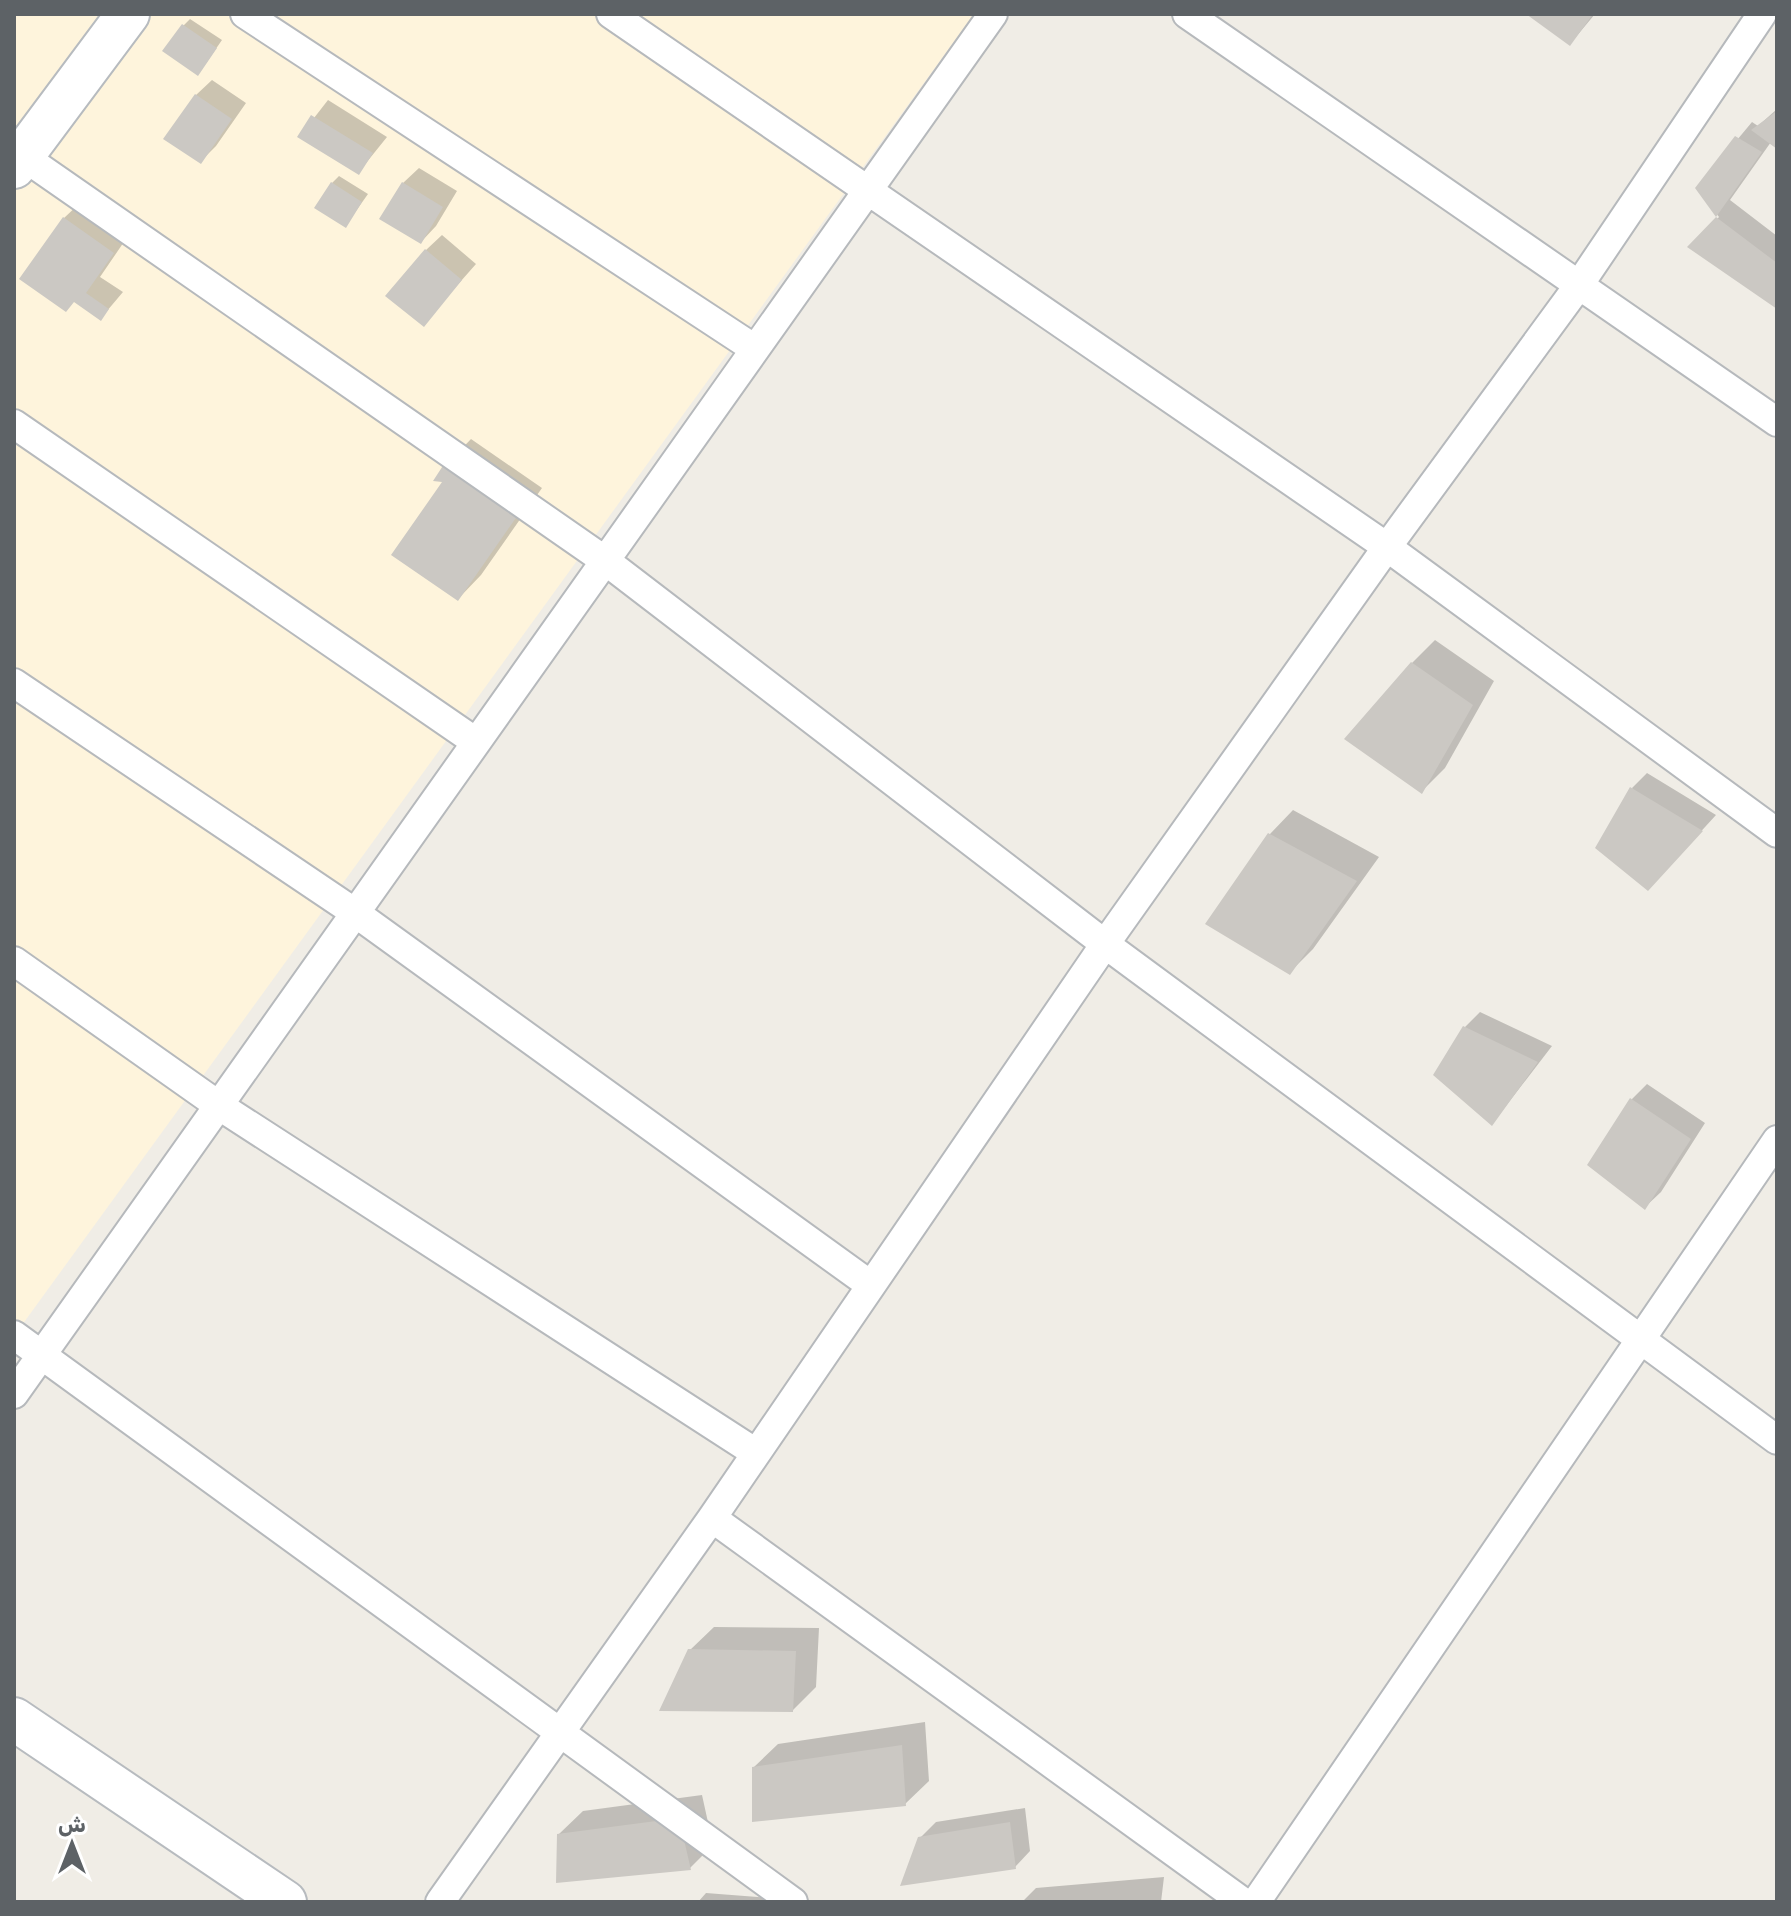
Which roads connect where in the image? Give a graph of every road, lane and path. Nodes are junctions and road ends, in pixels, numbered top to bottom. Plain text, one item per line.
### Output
1 (128, 14) edge
2 (245, 14) edge
3 (611, 14) edge
4 (993, 14) edge
5 (1187, 14) edge
6 (1760, 21) edge
7 (17, 158) edge
8 (865, 190) junction
9 (1579, 285) junction
10 (755, 349) junction
11 (1777, 422) edge
12 (14, 424) edge
13 (1387, 547) junction
14 (607, 562) junction
15 (14, 683) edge
16 (476, 742) junction
17 (1777, 833) edge
18 (354, 912) junction
19 (1105, 944) junction
20 (14, 961) edge
21 (218, 1105) junction
22 (1777, 1140) edge
23 (869, 1284) junction
24 (14, 1335) edge
25 (1641, 1340) junction
26 (41, 1354) junction
27 (14, 1394) edge
28 (1777, 1440) edge
29 (756, 1453) junction
30 (712, 1518) junction
31 (14, 1719) edge
32 (559, 1729) junction
33 (285, 1902) edge
34 (440, 1902) edge
35 (793, 1902) edge
36 (1243, 1902) edge
37 (1256, 1902) edge

1 - 7 main road
2 - 10 street
3 - 8 street
4 - 8 street
5 - 9 street
6 - 9 street
7 - 14 street
8 - 10 street
8 - 13 street
9 - 11 street
9 - 13 street
10 - 14 street
12 - 16 street
13 - 17 street
13 - 19 street
14 - 16 street
14 - 19 street
15 - 18 street
16 - 18 street
18 - 21 street
18 - 23 street
19 - 23 street
19 - 25 street
20 - 21 street
21 - 26 street
21 - 29 street
22 - 25 street
23 - 29 street
24 - 26 street
25 - 28 street
25 - 37 street
26 - 27 street
26 - 32 street
29 - 30 street
30 - 32 street
30 - 36 street
31 - 33 main road
32 - 34 street
32 - 35 street

